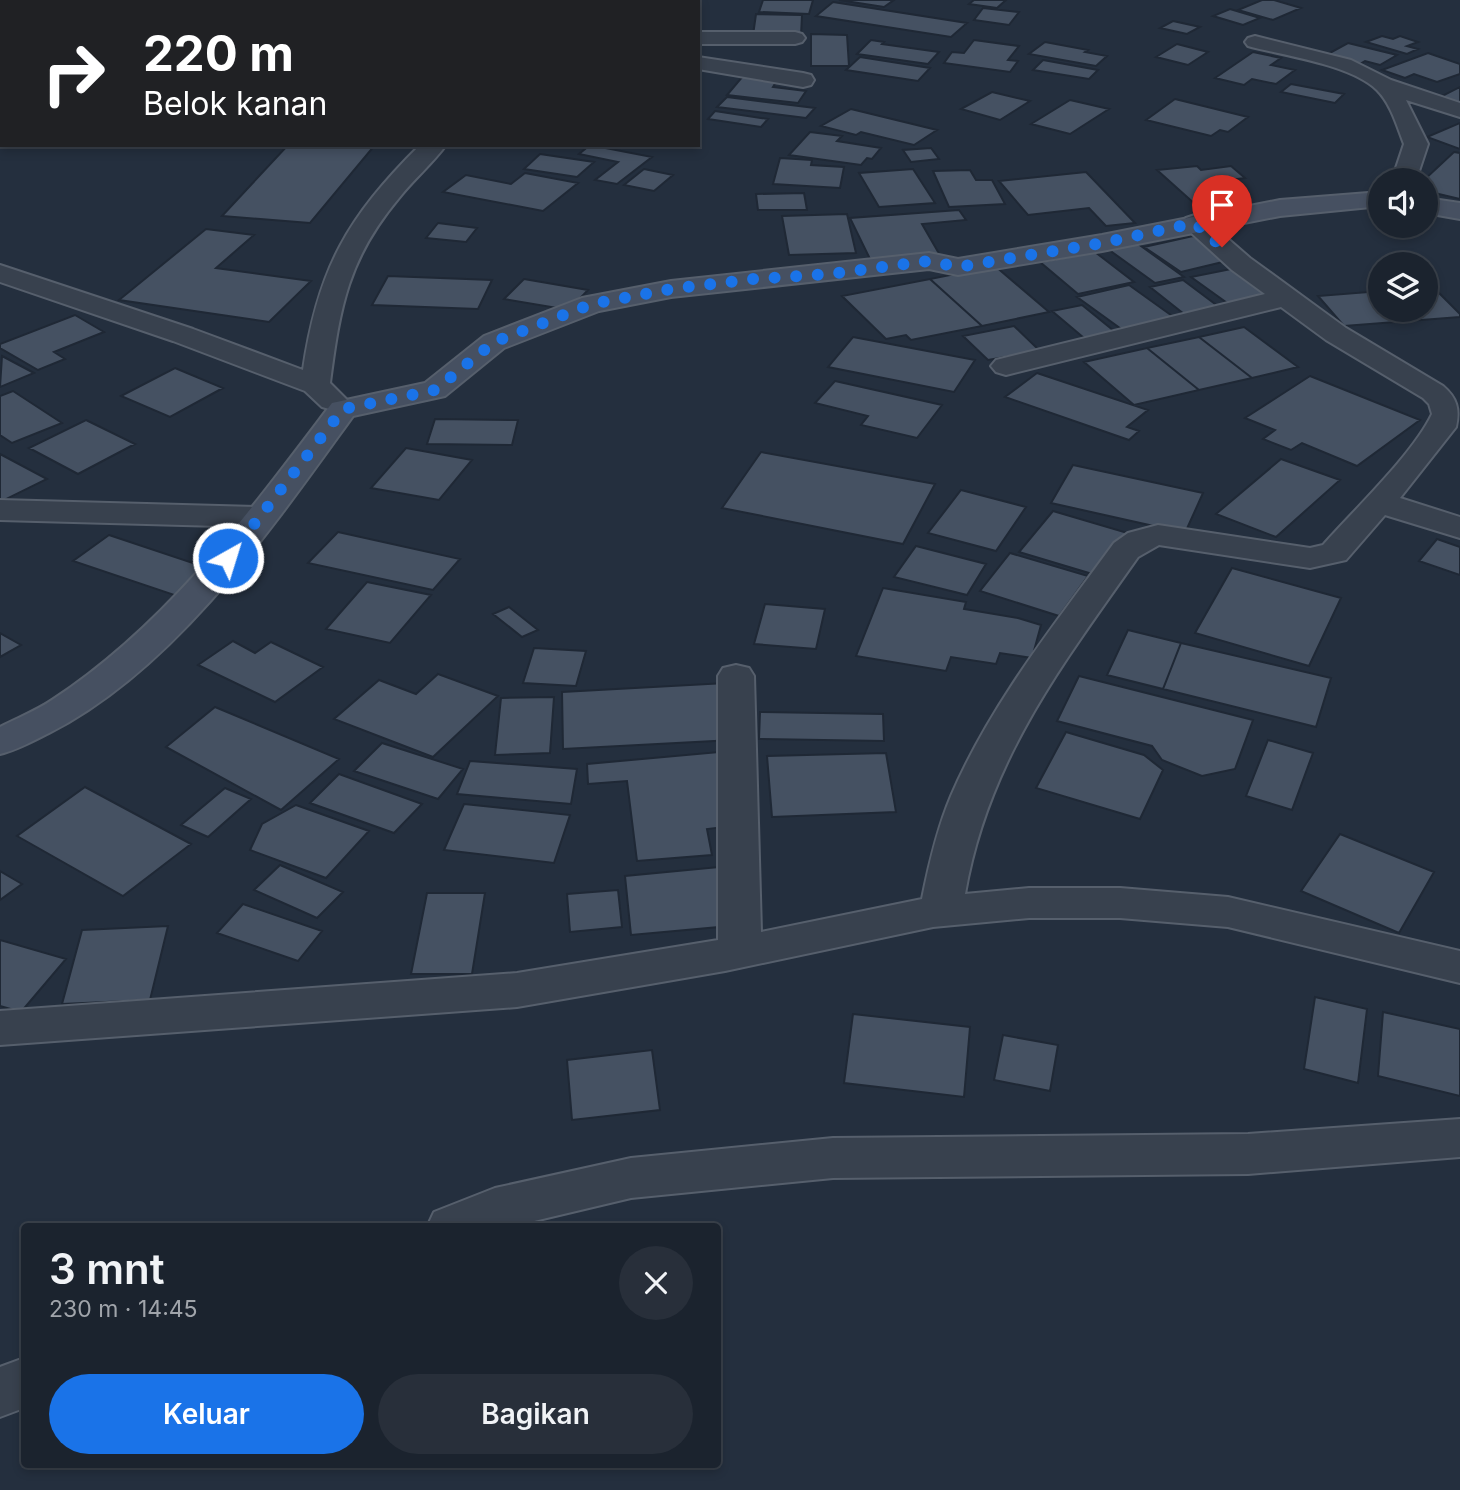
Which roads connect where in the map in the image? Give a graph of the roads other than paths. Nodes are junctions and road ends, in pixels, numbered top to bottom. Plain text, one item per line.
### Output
1 (700, 38) edge
2 (795, 38) dead end
3 (1255, 42) dead end
4 (700, 63) edge
5 (803, 80) dead end
6 (1384, 85) junction
7 (1460, 110) edge
8 (432, 147) edge
9 (1408, 168) edge
10 (1368, 200) edge
11 (1438, 207) edge
12 (1460, 211) edge
13 (1195, 223) junction
14 (2, 275) edge
15 (1287, 298) junction
16 (1006, 366) dead end
17 (314, 385) junction
18 (343, 409) junction
19 (1380, 502) junction
20 (2, 511) edge
21 (260, 517) junction
22 (1460, 527) edge
23 (736, 676) dead end
24 (0, 742) edge
25 (941, 911) junction
26 (740, 952) junction
27 (1460, 967) edge
28 (0, 1028) edge
29 (1460, 1138) edge
30 (462, 1223) edge
31 (21, 1383) edge
32 (0, 1392) edge

1 - 2 street
3 - 6 street
4 - 5 street
6 - 7 street
6 - 9 street
8 - 17 street
10 - 13 street
11 - 12 street
13 - 15 street
13 - 18 street
14 - 17 street
15 - 16 street
15 - 19 street
17 - 18 street
18 - 21 street
19 - 22 street
19 - 25 street
20 - 21 street
21 - 24 street
23 - 26 street
25 - 26 street
25 - 27 street
26 - 28 street
29 - 30 street
31 - 32 street

